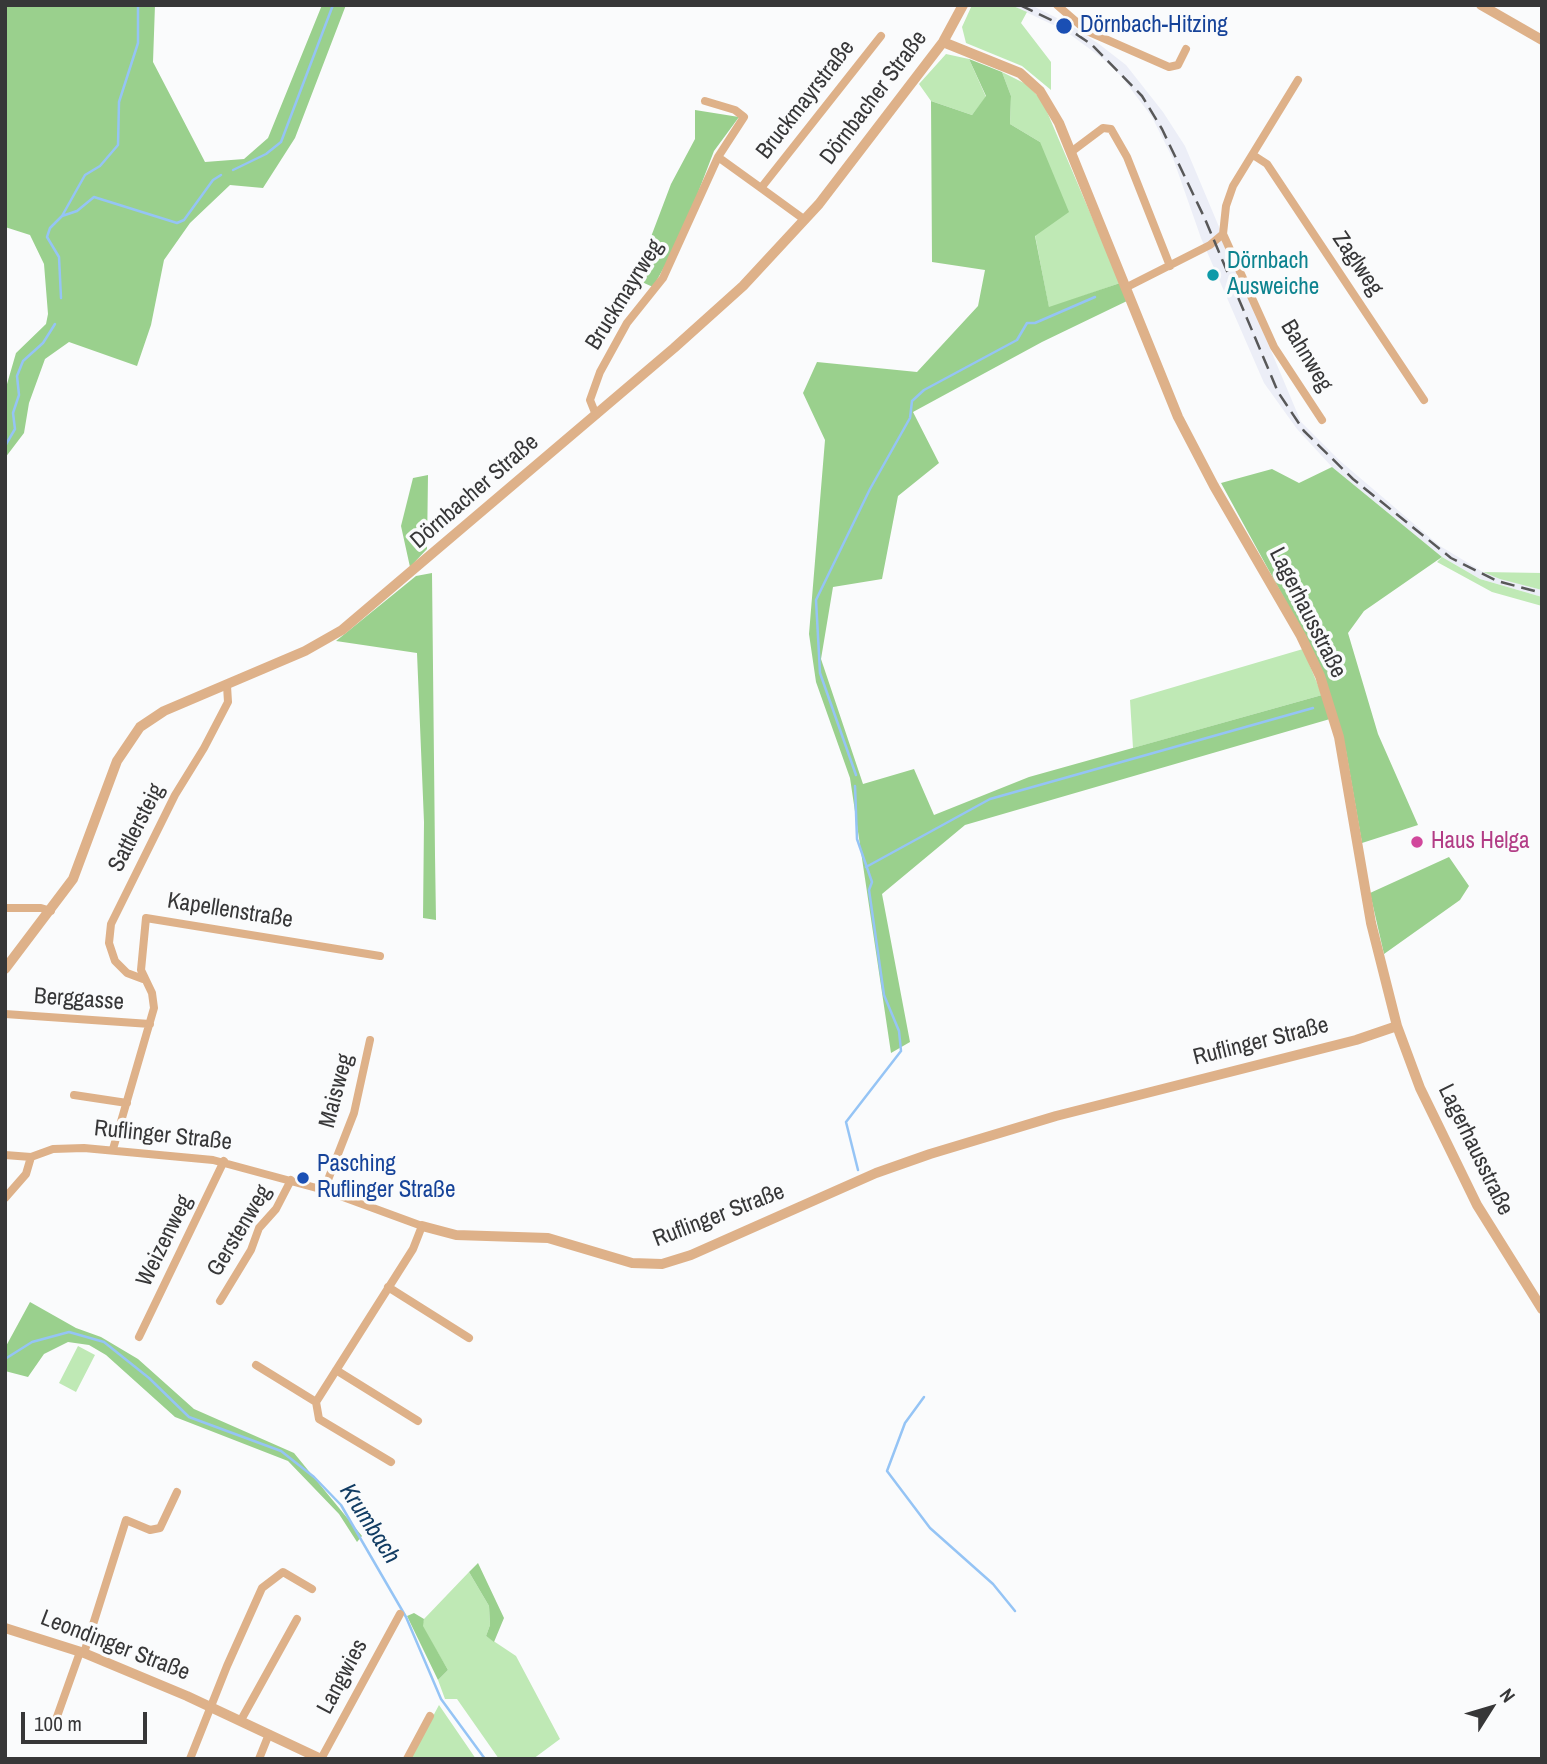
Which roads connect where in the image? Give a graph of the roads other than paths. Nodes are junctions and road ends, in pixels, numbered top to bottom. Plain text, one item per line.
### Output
1 (962, 5) edge
2 (1057, 5) edge
3 (1481, 5) edge
4 (881, 36) dead end
5 (1542, 40) edge
6 (943, 42) junction
7 (1186, 49) dead end
8 (1298, 80) dead end
9 (705, 101) dead end
10 (1071, 152) junction
11 (1253, 155) junction
12 (718, 157) junction
13 (761, 188) junction
14 (805, 220) junction
15 (1223, 234) junction
16 (1170, 266) junction
17 (1127, 287) junction
18 (1424, 400) dead end
19 (596, 415) junction
20 (1322, 420) dead end
21 (227, 686) junction
22 (5, 908) edge
23 (51, 911) junction
24 (380, 956) dead end
25 (5, 969) edge
26 (143, 979) junction
27 (5, 1014) edge
28 (150, 1024) junction
29 (1397, 1026) junction
30 (370, 1040) dead end
31 (75, 1096) dead end
32 (127, 1103) junction
33 (113, 1149) junction
34 (5, 1155) edge
35 (31, 1157) junction
36 (224, 1161) junction
37 (291, 1180) junction
38 (324, 1190) junction
39 (5, 1198) edge
40 (422, 1226) junction
41 (388, 1287) junction
42 (220, 1301) dead end
43 (1542, 1309) edge
44 (139, 1338) dead end
45 (469, 1338) dead end
46 (256, 1365) dead end
47 (336, 1370) junction
48 (316, 1402) junction
49 (418, 1421) dead end
50 (391, 1462) dead end
51 (177, 1492) dead end
52 (312, 1589) dead end
53 (400, 1614) dead end
54 (297, 1619) dead end
55 (5, 1629) edge
56 (82, 1652) junction
57 (210, 1706) junction
58 (430, 1716) dead end
59 (241, 1720) junction
60 (54, 1725) dead end
61 (270, 1734) junction
62 (190, 1759) edge
63 (259, 1759) edge
64 (321, 1759) edge
65 (407, 1759) edge

1 - 6 street, Dörnbacher Straße
2 - 7 street
3 - 5 street
4 - 13 street, Bruckmayrstraße
6 - 10 street, Lagerhausstraße
6 - 14 street, Dörnbacher Straße
8 - 11 street
9 - 12 street, Bruckmayrstraße
10 - 16 street
10 - 17 street, Lagerhausstraße
11 - 15 street
11 - 18 street, Zaglweg
12 - 13 street, Bruckmayrstraße
12 - 19 street, Bruckmayrweg
13 - 14 street, Bruckmayrstraße
14 - 19 street, Dörnbacher Straße
15 - 16 street
15 - 20 street, Bahnweg
16 - 17 street
17 - 29 street, Lagerhausstraße
19 - 21 street, Dörnbacher Straße
21 - 23 street, Dörnbacher Straße
21 - 26 street, Sattlersteig
22 - 23 street
23 - 25 street, Dörnbacher Straße
24 - 26 street, Kapellenstraße
26 - 28 street, Kapellenstraße
27 - 28 street, Berggasse
28 - 32 street, Kapellenstraße
29 - 40 street, Ruflinger Straße
29 - 43 street, Lagerhausstraße
30 - 38 street, Maisweg
31 - 32 street
32 - 33 street, Kapellenstraße
33 - 35 street, Ruflinger Straße
33 - 36 street, Ruflinger Straße
34 - 35 street, Ruflinger Straße
35 - 39 street
36 - 37 street, Ruflinger Straße
36 - 44 street, Weizenweg
37 - 38 street, Ruflinger Straße
37 - 42 street, Gerstenweg
38 - 40 street, Ruflinger Straße
40 - 41 street
41 - 45 street
41 - 47 street
46 - 48 street
47 - 48 street
47 - 49 street
48 - 50 street
51 - 56 street
52 - 57 street
53 - 64 street, Langwies
54 - 59 street
55 - 56 street, Leondinger Straße
56 - 57 street, Leondinger Straße
56 - 60 street
57 - 59 street, Leondinger Straße
57 - 62 street, Leondinger Straße
58 - 65 street
59 - 61 street, Leondinger Straße
61 - 63 street
61 - 64 street, Leondinger Straße

